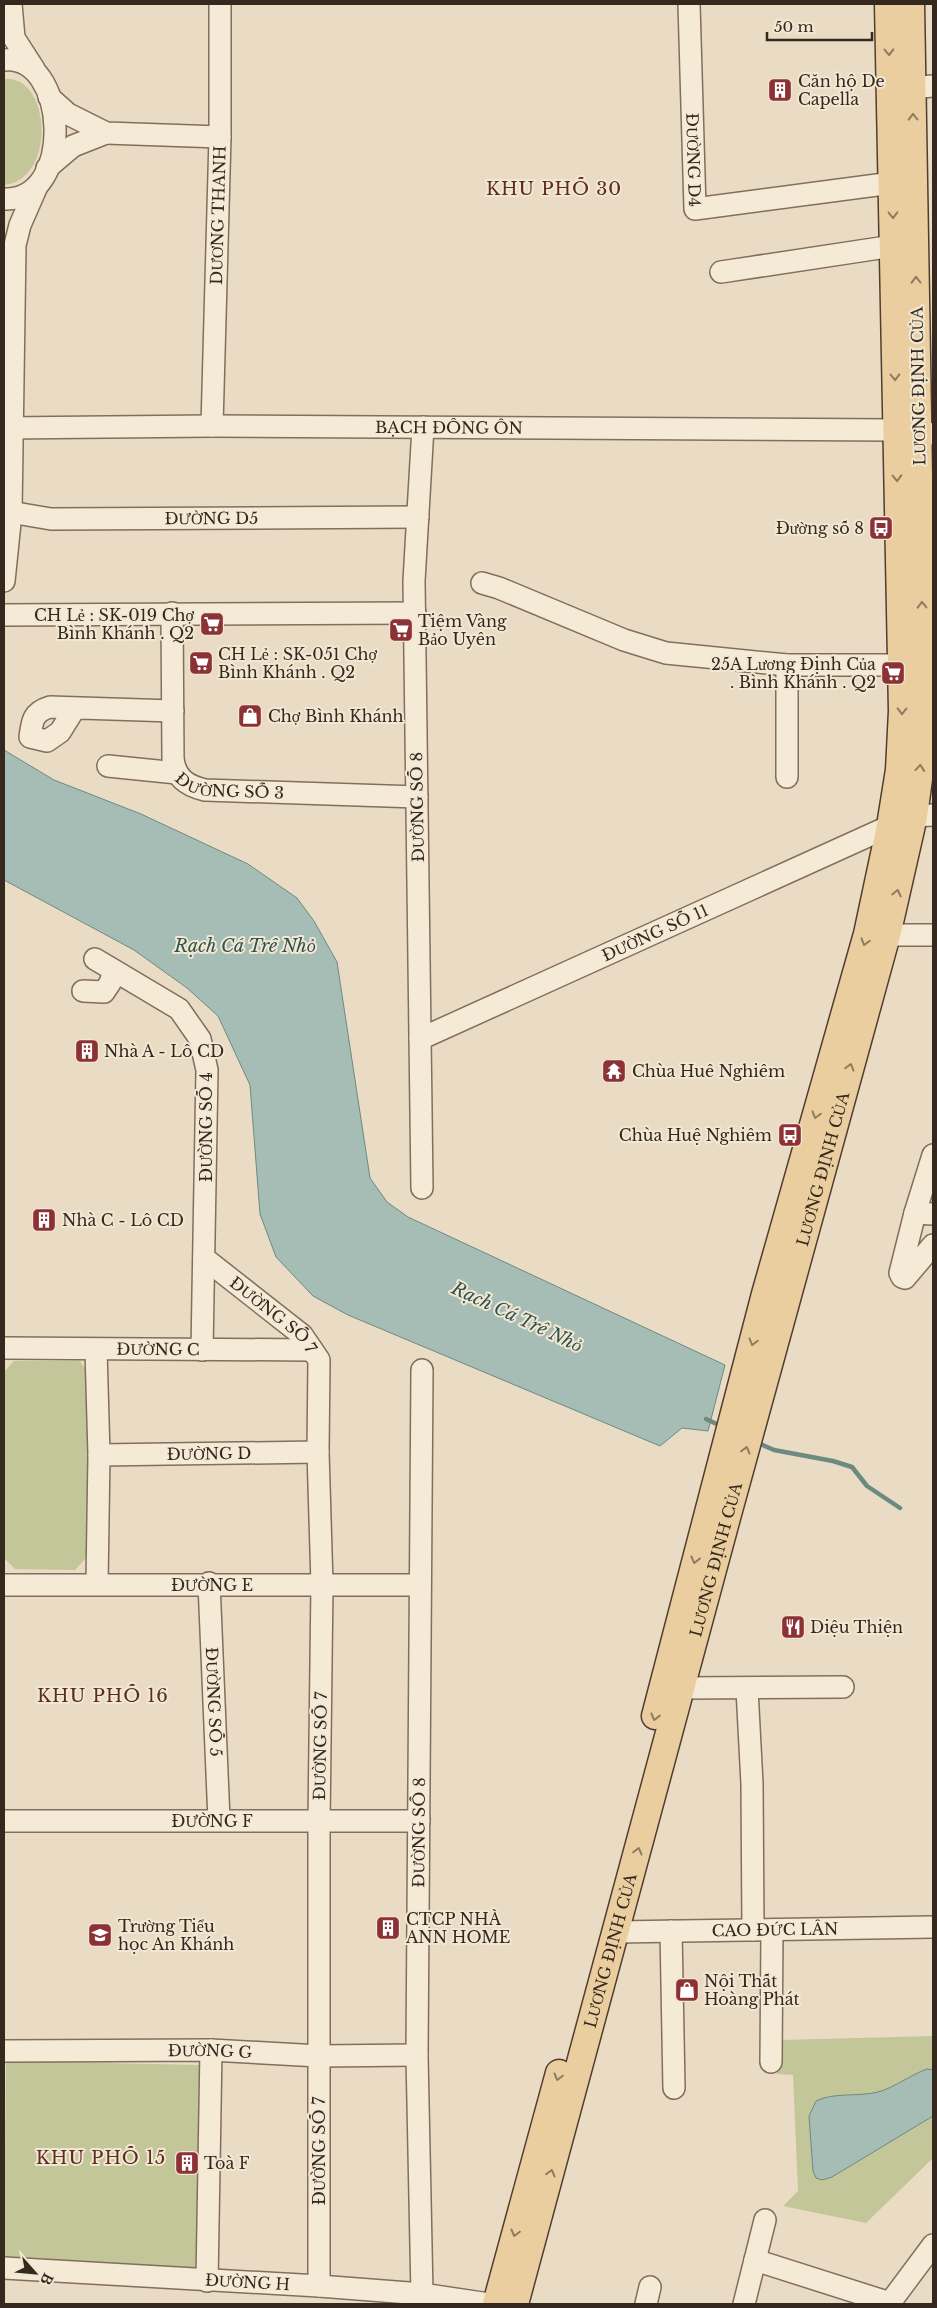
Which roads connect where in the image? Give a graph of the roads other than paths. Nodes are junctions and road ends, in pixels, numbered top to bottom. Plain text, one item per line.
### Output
1 (220, 4) edge
2 (689, 4) edge
3 (888, 4) edge
4 (911, 4) edge
5 (9, 18) edge
6 (4, 60) edge
7 (38, 76) junction
8 (912, 88) edge
9 (49, 97) junction
10 (106, 132) junction
11 (220, 137) junction
12 (42, 177) junction
13 (892, 183) junction
14 (4, 199) edge
15 (9, 237) edge
16 (893, 246) junction
17 (721, 272) dead end
18 (925, 321) edge
19 (212, 426) junction
20 (423, 427) junction
21 (8, 428) edge
22 (916, 432) edge
23 (7, 512) edge
24 (418, 517) junction
25 (4, 581) edge
26 (482, 583) dead end
27 (172, 613) junction
28 (415, 613) junction
29 (4, 615) edge
30 (786, 665) junction
31 (901, 665) junction
32 (75, 708) dead end
33 (173, 711) junction
34 (108, 766) dead end
35 (177, 773) junction
36 (787, 777) dead end
37 (417, 797) junction
38 (924, 815) edge
39 (890, 826) junction
40 (888, 935) junction
41 (933, 935) edge
42 (94, 959) dead end
43 (114, 971) junction
44 (83, 991) dead end
45 (420, 1039) junction
46 (933, 1155) edge
47 (422, 1188) dead end
48 (924, 1214) edge
49 (933, 1245) edge
50 (204, 1258) junction
51 (776, 1297) junction
52 (4, 1348) edge
53 (96, 1350) junction
54 (202, 1350) junction
55 (312, 1350) junction
56 (422, 1370) dead end
57 (318, 1452) junction
58 (99, 1455) junction
59 (718, 1513) junction
60 (210, 1583) junction
61 (97, 1584) junction
62 (322, 1584) junction
63 (419, 1584) junction
64 (4, 1585) edge
65 (843, 1687) dead end
66 (681, 1688) junction
67 (747, 1689) junction
68 (219, 1820) junction
69 (4, 1821) edge
70 (419, 1821) junction
71 (319, 1822) junction
72 (933, 1928) edge
73 (763, 1930) junction
74 (671, 1931) junction
75 (616, 1932) junction
76 (210, 2050) junction
77 (4, 2051) edge
78 (417, 2055) junction
79 (318, 2056) junction
80 (771, 2062) dead end
81 (674, 2088) dead end
82 (765, 2220) dead end
83 (933, 2245) edge
84 (755, 2260) junction
85 (4, 2268) edge
86 (207, 2281) junction
87 (319, 2286) junction
88 (420, 2299) edge
89 (489, 2304) edge
90 (496, 2304) edge
91 (516, 2304) edge
92 (744, 2304) edge
93 (890, 2304) edge

1 - 11 street, DƯƠNG THANH
2 - 13 street, ĐƯỜNG D4
3 -> 8 main road, LƯƠNG ĐỊNH CỦA
4 - 8 main road, LƯƠNG ĐỊNH CỦA
5 - 7 street
6 - 7 street
7 - 9 street
8 - 13 main road, LƯƠNG ĐỊNH CỦA
18 -> 8 main road, LƯƠNG ĐỊNH CỦA
9 - 10 street
9 - 12 street
10 - 11 street
10 - 12 street
11 - 19 street, DƯƠNG THANH
12 - 14 street
12 - 15 street
13 -> 16 main road, LƯƠNG ĐỊNH CỦA
15 - 21 street
16 - 17 street
16 -> 22 main road, LƯƠNG ĐỊNH CỦA
18 - 22 main road, LƯƠNG ĐỊNH CỦA
19 - 20 street, BẠCH ĐÔNG ÔN
19 - 21 street, BẠCH ĐÔNG ÔN
20 - 22 street, BẠCH ĐÔNG ÔN
20 - 24 street, ĐƯỜNG SỐ 8
21 - 23 street
22 -> 31 main road, LƯƠNG ĐỊNH CỦA
38 -> 22 main road, LƯƠNG ĐỊNH CỦA
23 - 24 street, ĐƯỜNG D5
23 - 25 street
24 - 28 street, ĐƯỜNG SỐ 8
26 - 30 street
27 - 28 street
27 - 29 street
27 - 33 street, ĐƯỜNG SỐ 3
28 - 37 street, ĐƯỜNG SỐ 8
30 - 31 street
30 - 36 street
31 -> 39 main road, LƯƠNG ĐỊNH CỦA
32 - 33 street
33 - 35 street, ĐƯỜNG SỐ 3
34 - 35 street
35 - 37 street, ĐƯỜNG SỐ 3
37 - 45 street, ĐƯỜNG SỐ 8
38 - 39 street, ĐƯỜNG SỐ 11
40 -> 38 main road, LƯƠNG ĐỊNH CỦA
39 - 45 street, ĐƯỜNG SỐ 11
39 -> 51 main road, LƯƠNG ĐỊNH CỦA
40 - 41 street
51 -> 40 main road, LƯƠNG ĐỊNH CỦA
42 - 43 street, ĐƯỜNG SỐ 4
43 - 44 street
43 - 50 street, ĐƯỜNG SỐ 4
45 - 47 street, ĐƯỜNG SỐ 8
46 - 48 street
48 - 49 street
50 - 54 street, ĐƯỜNG SỐ 4
50 - 55 street, ĐƯỜNG SỐ 7
51 - 59 main road, LƯƠNG ĐỊNH CỦA
52 - 53 street, ĐƯỜNG C
53 - 54 street, ĐƯỜNG C
53 - 58 street
54 - 55 street, ĐƯỜNG C
55 - 57 street, ĐƯỜNG SỐ 7
56 - 63 street, ĐƯỜNG SỐ 8
57 - 58 street, ĐƯỜNG D
57 - 62 street, ĐƯỜNG SỐ 7
58 - 61 street
59 - 66 main road, LƯƠNG ĐỊNH CỦA
59 -> 90 main road, LƯƠNG ĐỊNH CỦA
60 - 61 street, ĐƯỜNG E
60 - 62 street, ĐƯỜNG E
60 - 68 street, ĐƯỜNG SỐ 5
61 - 64 street, ĐƯỜNG E
62 - 63 street, ĐƯỜNG E
62 - 71 street, ĐƯỜNG SỐ 7
63 - 70 street, ĐƯỜNG SỐ 8
65 - 67 street
66 - 67 street
75 -> 66 main road, LƯƠNG ĐỊNH CỦA
67 - 73 street
68 - 69 street, ĐƯỜNG F
68 - 71 street, ĐƯỜNG F
70 - 71 street, ĐƯỜNG F
70 - 78 street, ĐƯỜNG SỐ 8
71 - 79 street, ĐƯỜNG SỐ 7
72 - 73 street, CAO ĐỨC LÂN
73 - 74 street, CAO ĐỨC LÂN
73 - 80 street
74 - 75 street, CAO ĐỨC LÂN
74 - 81 street
91 -> 75 main road, LƯƠNG ĐỊNH CỦA
76 - 77 street, ĐƯỜNG G
76 - 79 street, ĐƯỜNG G
76 - 86 street
78 - 79 street, ĐƯỜNG G
78 - 88 street, ĐƯỜNG SỐ 8
79 - 87 street, ĐƯỜNG SỐ 7
82 - 84 street
83 - 93 street
84 - 92 street
84 - 93 street
85 - 86 street, ĐƯỜNG H
86 - 87 street, ĐƯỜNG H
87 - 88 street, ĐƯỜNG H
88 - 89 street, ĐƯỜNG H

